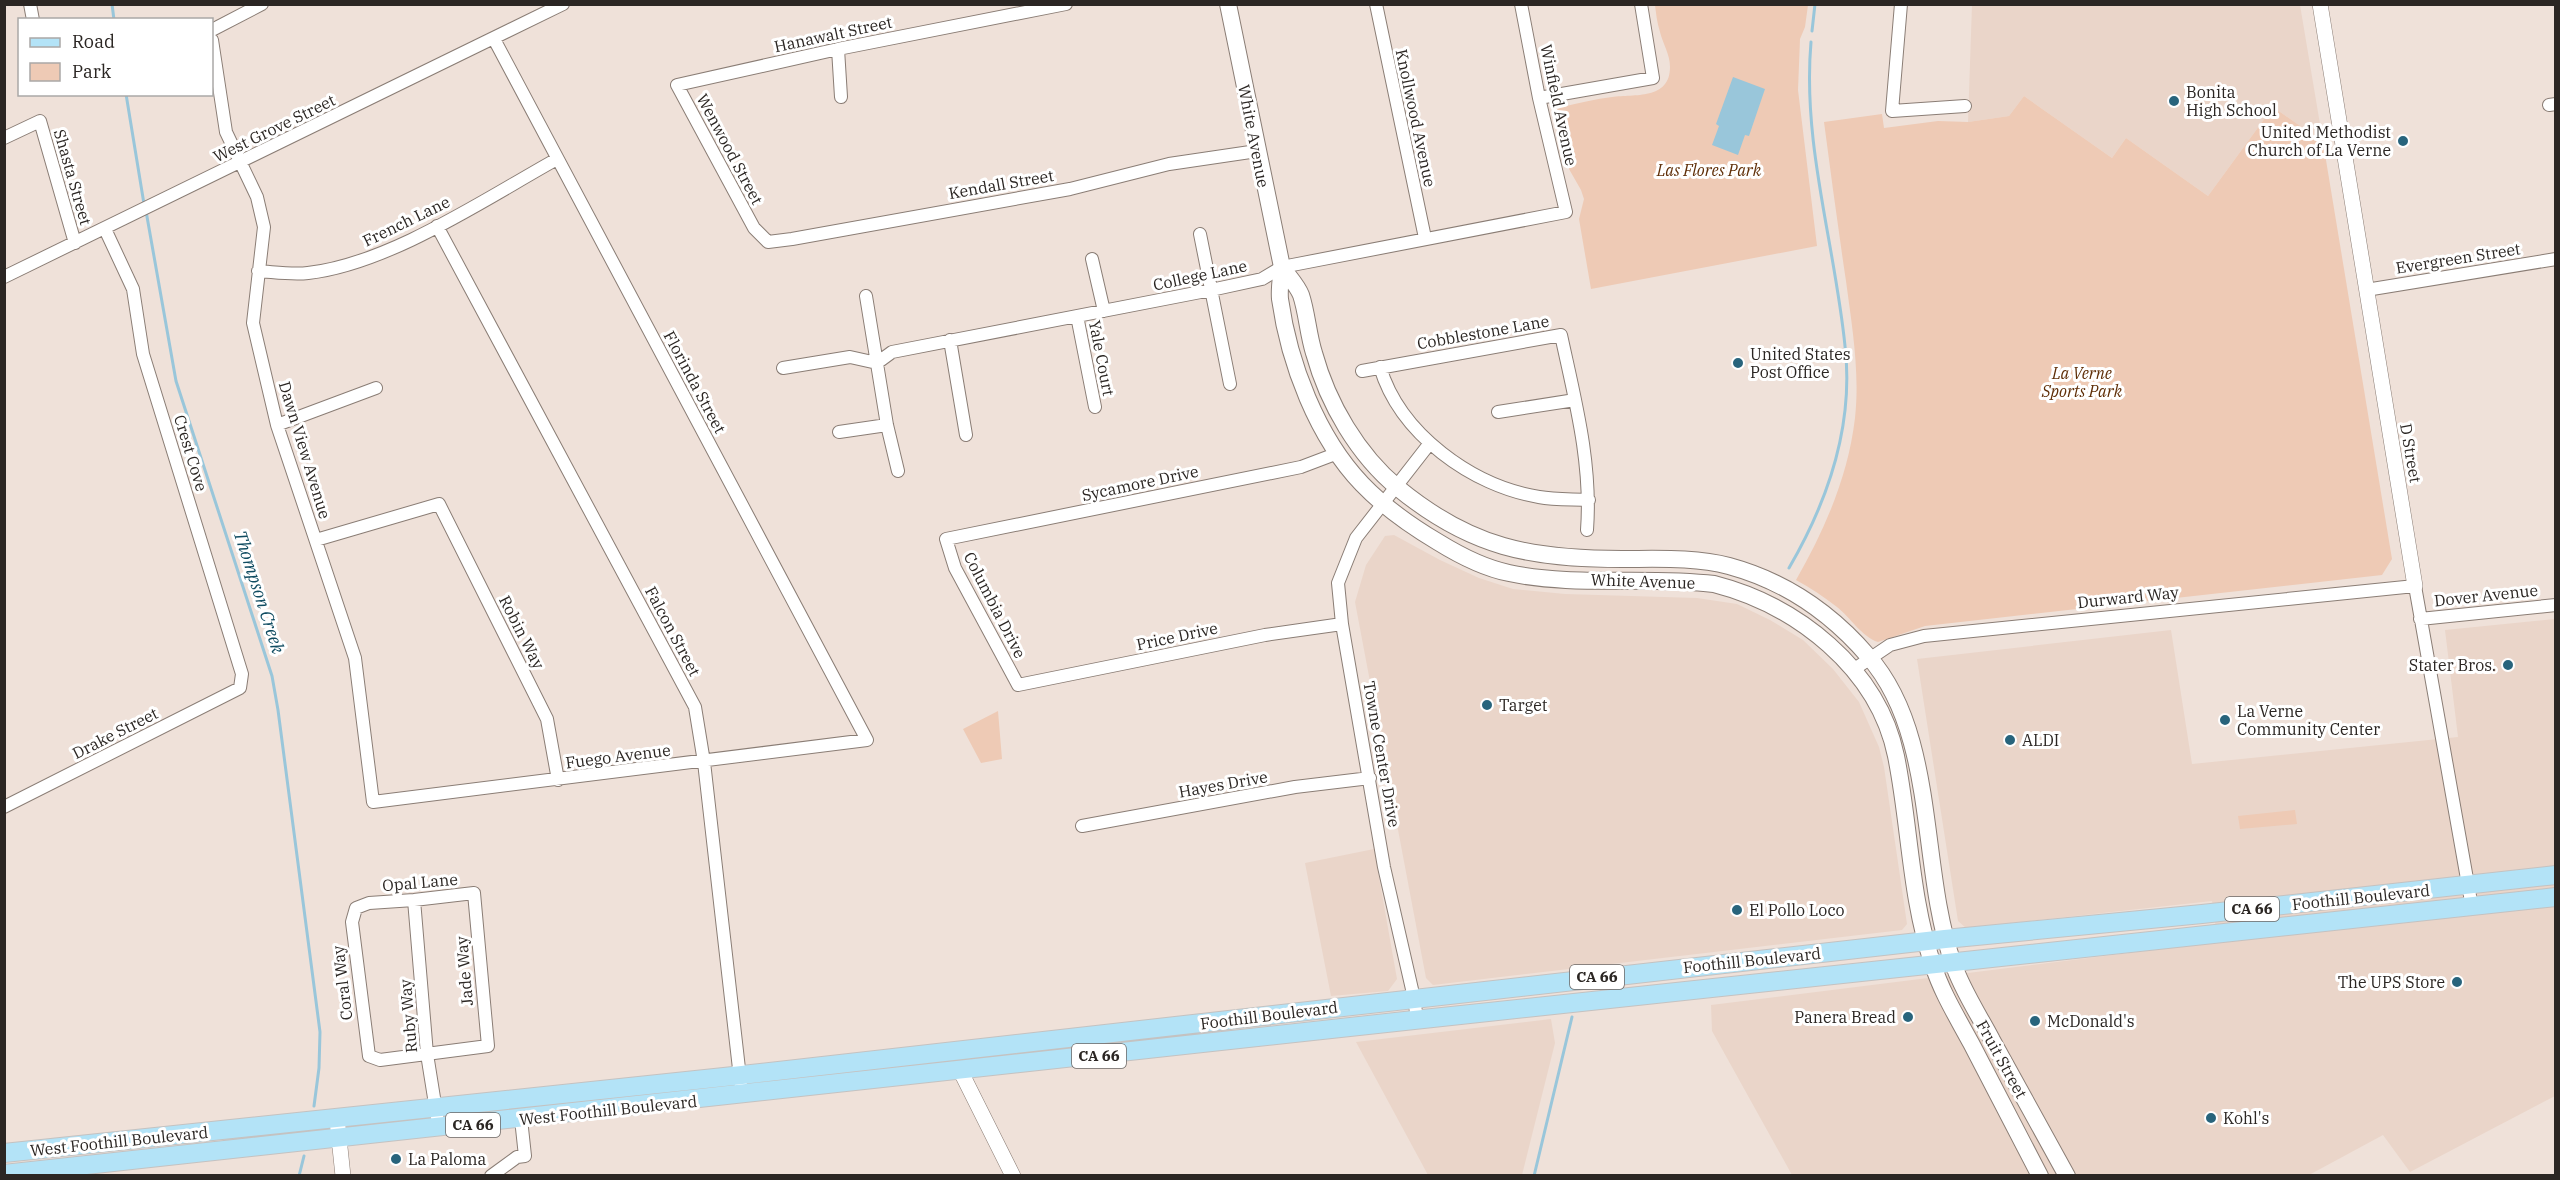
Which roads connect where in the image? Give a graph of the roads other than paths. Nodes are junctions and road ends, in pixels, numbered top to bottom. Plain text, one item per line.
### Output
1 (262, 4) edge
2 (1066, 4) edge
3 (1228, 4) edge
4 (1376, 4) edge
5 (1521, 4) edge
6 (1641, 4) edge
7 (1901, 4) edge
8 (2320, 4) edge
9 (559, 5) edge
10 (213, 29) edge
11 (494, 39) junction
12 (213, 47) edge
13 (838, 49) junction
14 (677, 85) joint
15 (841, 97) dead end
16 (1539, 98) junction
17 (1965, 106) dead end
18 (4, 138) edge
19 (1257, 151) junction
20 (557, 159) junction
21 (241, 162) junction
22 (1566, 212) joint
23 (437, 226) junction
24 (754, 228) joint
25 (105, 229) junction
26 (1200, 234) dead end
27 (1425, 238) junction
28 (75, 243) junction
29 (1092, 259) dead end
30 (2556, 259) edge
31 (1282, 267) junction
32 (258, 271) junction
33 (4, 277) edge
34 (1211, 290) junction
35 (2366, 290) junction
36 (866, 296) dead end
37 (1104, 311) junction
38 (1077, 316) junction
39 (950, 340) junction
40 (877, 363) junction
41 (783, 368) dead end
42 (1380, 368) junction
43 (1362, 371) dead end
44 (1230, 384) dead end
45 (376, 388) dead end
46 (1575, 400) junction
47 (1095, 407) dead end
48 (1498, 412) dead end
49 (277, 425) junction
50 (887, 425) junction
51 (839, 432) dead end
52 (966, 435) dead end
53 (1430, 443) junction
54 (1338, 453) junction
55 (898, 471) dead end
56 (1397, 487) junction
57 (1589, 500) junction
58 (1384, 504) junction
59 (1587, 530) dead end
60 (946, 539) joint
61 (316, 540) junction
62 (2415, 586) junction
63 (2556, 604) edge
64 (2420, 619) junction
65 (1342, 624) junction
66 (1871, 659) junction
67 (1853, 670) junction
68 (1018, 685) joint
69 (240, 688) joint
70 (867, 740) joint
71 (704, 762) junction
72 (1370, 778) junction
73 (558, 780) junction
74 (373, 802) joint
75 (4, 807) edge
76 (1082, 826) dead end
77 (2556, 875) edge
78 (2468, 885) junction
79 (474, 893) joint
80 (2556, 897) edge
81 (414, 900) junction
82 (369, 903) joint
83 (2472, 907) junction
84 (1945, 939) junction
85 (1925, 941) junction
86 (1952, 962) junction
87 (1932, 964) junction
88 (1414, 998) junction
89 (1417, 1019) junction
90 (950, 1053) joint
91 (428, 1054) junction
92 (961, 1072) junction
93 (740, 1076) junction
94 (742, 1095) junction
95 (436, 1108) junction
96 (337, 1119) junction
97 (521, 1119) junction
98 (439, 1129) junction
99 (201, 1133) junction
100 (339, 1140) junction
101 (4, 1153) edge
102 (204, 1154) junction
103 (4, 1174) edge
104 (343, 1176) edge
105 (491, 1176) edge
106 (1013, 1176) edge
107 (2040, 1176) edge
108 (2067, 1176) edge

1 - 10 street
2 - 13 street, Hanawalt Street
3 - 19 main road, White Avenue
4 - 27 street, Knollwood Avenue
5 - 16 street, Winfield Avenue
6 - 16 street
7 - 17 street
8 - 35 street, D Street
9 - 11 street, West Grove Street
11 - 20 street, Florinda Street
11 - 21 street, West Grove Street
12 - 21 street, Dawn View Avenue
13 - 14 street, Hanawalt Street
13 - 15 street
14 - 24 street, Wenwood Street
16 - 22 street, Winfield Avenue
18 - 28 street, Shasta Street
19 - 24 street, Kendall Street
19 - 31 main road, White Avenue
20 - 23 street, French Lane
20 - 70 street, Florinda Street
21 - 25 street, West Grove Street
21 - 32 street, Dawn View Avenue
22 - 27 street, College Lane
23 - 32 street, French Lane
23 - 71 street, Falcon Street
25 - 28 street, West Grove Street
25 - 69 street, Crest Cove
26 - 34 street
27 - 31 street, College Lane
28 - 33 street, West Grove Street
29 - 37 street, Yale Court
30 - 35 street, Evergreen Street
31 - 34 street, College Lane
31 - 54 main road, White Avenue
31 - 56 main road, White Avenue
32 - 49 street, Dawn View Avenue
34 - 37 street, College Lane
34 - 44 street
35 - 62 street, D Street
36 - 40 street
37 - 38 street, College Lane
38 - 39 street, College Lane
38 - 47 street, Yale Court
39 - 40 street, College Lane
39 - 52 street
40 - 41 street
40 - 50 street
42 - 43 street, Cobblestone Lane
42 - 46 street, Cobblestone Lane
42 - 53 street
45 - 49 street
46 - 48 street
46 - 57 street, Cobblestone Lane
49 - 61 street, Dawn View Avenue
50 - 51 street
50 - 55 street
53 - 56 street, Towne Center Drive
53 - 57 street
54 - 58 main road, White Avenue
54 - 60 street, Sycamore Drive
56 - 58 street, Towne Center Drive
56 - 66 main road, White Avenue
57 - 59 street, Cobblestone Lane
58 - 65 street, Towne Center Drive
58 - 67 main road, White Avenue
60 - 68 street, Columbia Drive
61 - 73 street, Robin Way
61 - 74 street, Dawn View Avenue
62 - 64 street, D Street
62 - 66 street, Durward Way
63 - 64 street, Dover Avenue
64 - 78 street, D Street
65 - 68 street, Price Drive
65 - 72 street, Towne Center Drive
66 - 67 street, Durward Way
66 - 84 main road, White Avenue
67 - 85 main road, White Avenue
69 - 75 street, Drake Street
70 - 71 street, Fuego Avenue
71 - 73 street, Fuego Avenue
71 - 93 street, Falcon Street
72 - 76 street, Hayes Drive
72 - 88 street, Towne Center Drive
73 - 74 street, Fuego Avenue
77 - 78 main road, Foothill Boulevard / CA 66
78 - 83 street, D Street
78 - 84 main road, Foothill Boulevard / CA 66
79 - 81 street, Opal Lane
79 - 91 street, Jade Way
80 - 83 main road, Foothill Boulevard / CA 66
81 - 82 street, Opal Lane
81 - 91 street, Ruby Way
82 - 91 street, Coral Way
83 - 86 main road, Foothill Boulevard / CA 66
84 - 85 main road, Foothill Boulevard / CA 66
84 - 86 main road, Fruit Street
85 - 87 main road, White Avenue
85 - 88 main road, Foothill Boulevard / CA 66
86 - 87 main road, Foothill Boulevard / CA 66
86 - 108 main road, Fruit Street
87 - 89 main road, Foothill Boulevard / CA 66
87 - 107 main road, Fruit Street
88 - 89 street, Towne Center Drive
88 - 90 main road, Foothill Boulevard / CA 66
89 - 92 main road, Foothill Boulevard / CA 66
90 - 93 main road, West Foothill Boulevard / CA 66
91 - 95 street, Ruby Way
92 - 94 main road, West Foothill Boulevard / CA 66
92 - 106 street
93 - 94 street, Falcon Street
93 - 95 main road, West Foothill Boulevard / CA 66
94 - 97 main road, West Foothill Boulevard / CA 66
95 - 96 main road, West Foothill Boulevard / CA 66
95 - 98 street, Ruby Way
96 - 99 main road, West Foothill Boulevard / CA 66
96 - 100 street
97 - 98 main road, West Foothill Boulevard / CA 66
97 - 105 street
98 - 100 main road, West Foothill Boulevard / CA 66
99 - 101 main road, West Foothill Boulevard / CA 66
99 - 102 main road
100 - 102 main road, West Foothill Boulevard / CA 66
100 - 104 street
102 - 103 main road, West Foothill Boulevard / CA 66

